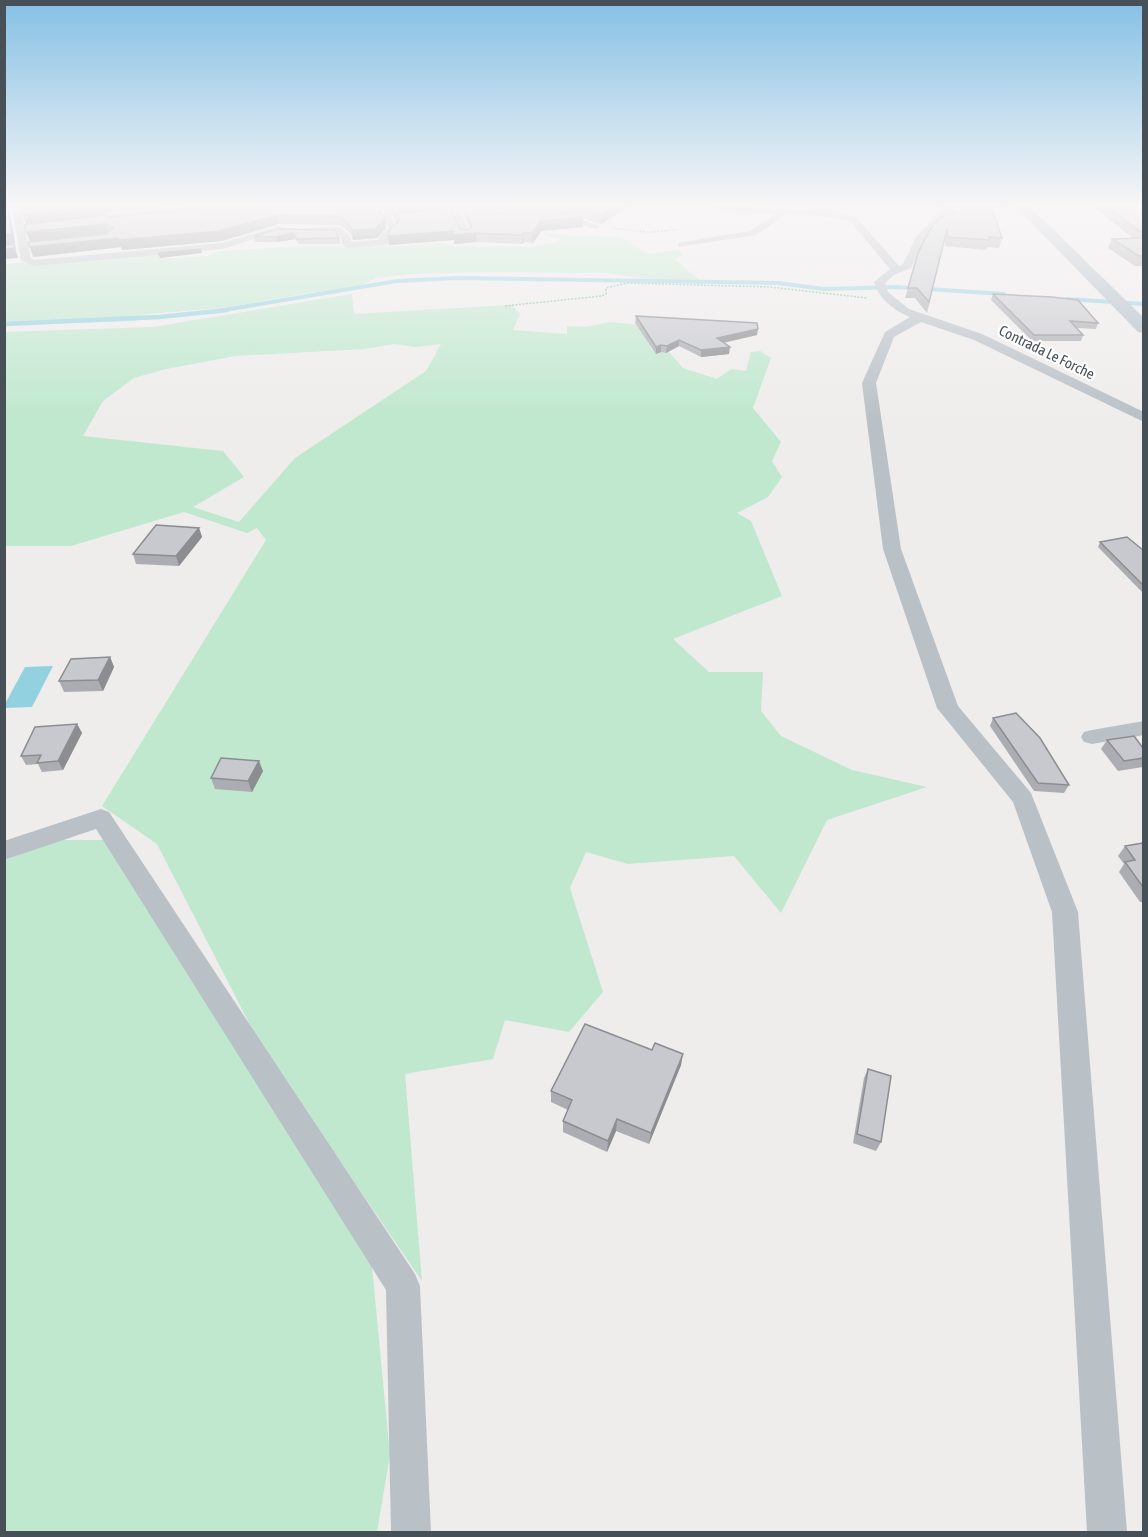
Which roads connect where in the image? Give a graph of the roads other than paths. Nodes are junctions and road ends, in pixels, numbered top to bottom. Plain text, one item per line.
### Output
1 (890, 275) edge
2 (1091, 275) edge
3 (921, 318) junction
4 (1141, 325) edge
5 (1143, 418) edge
6 (1143, 728) edge
7 (1092, 737) dead end
8 (4, 851) edge
9 (411, 1533) edge
10 (1107, 1533) edge

1 - 3 street, Contrada Le Forche
2 - 4 main road
3 - 5 street, Contrada Le Forche
3 - 10 street
6 - 7 street
8 - 9 street

